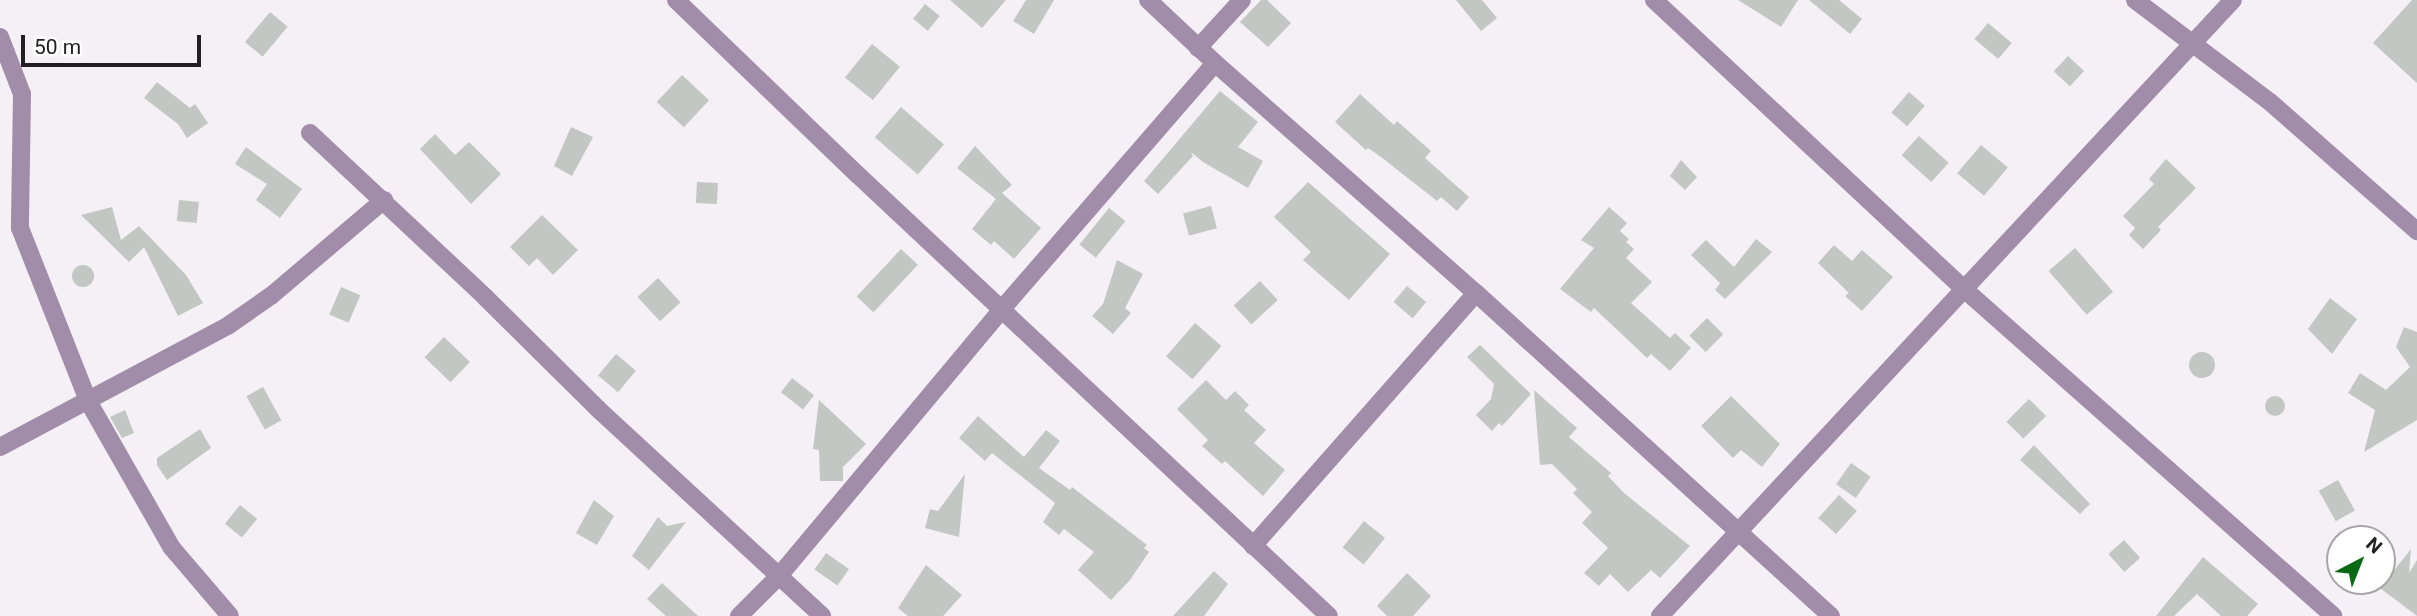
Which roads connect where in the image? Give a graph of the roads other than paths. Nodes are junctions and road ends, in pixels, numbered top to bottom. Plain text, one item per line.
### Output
1 (676, 0) edge
2 (1148, 0) edge
3 (1242, 0) edge
4 (1654, 0) edge
5 (2135, 0) edge
6 (2233, 0) edge
7 (0, 37) edge
8 (2192, 46) junction
9 (1198, 48) junction
10 (1215, 63) junction
11 (310, 133) dead end
12 (384, 200) junction
13 (2417, 231) edge
14 (1964, 289) junction
15 (1476, 293) junction
16 (1002, 309) junction
17 (88, 401) junction
18 (0, 447) edge
19 (1737, 531) junction
20 (1254, 546) junction
21 (779, 576) junction
22 (230, 616) edge
23 (739, 616) edge
24 (822, 616) edge
25 (1329, 616) edge
26 (1660, 616) edge
27 (1830, 616) edge
28 (2333, 616) edge

1 - 16 street
2 - 9 street
3 - 9 street
4 - 14 street
5 - 8 street
6 - 8 street
7 - 17 street
8 - 13 street
8 - 14 street
9 - 10 street
10 - 15 street
10 - 16 street
11 - 12 street
12 - 17 street
12 - 21 street
14 - 19 street
14 - 28 street
15 - 19 street
15 - 20 street
16 - 20 street
16 - 21 street
17 - 18 street
17 - 22 street
19 - 26 street
19 - 27 street
20 - 25 street
21 - 23 street
21 - 24 street

